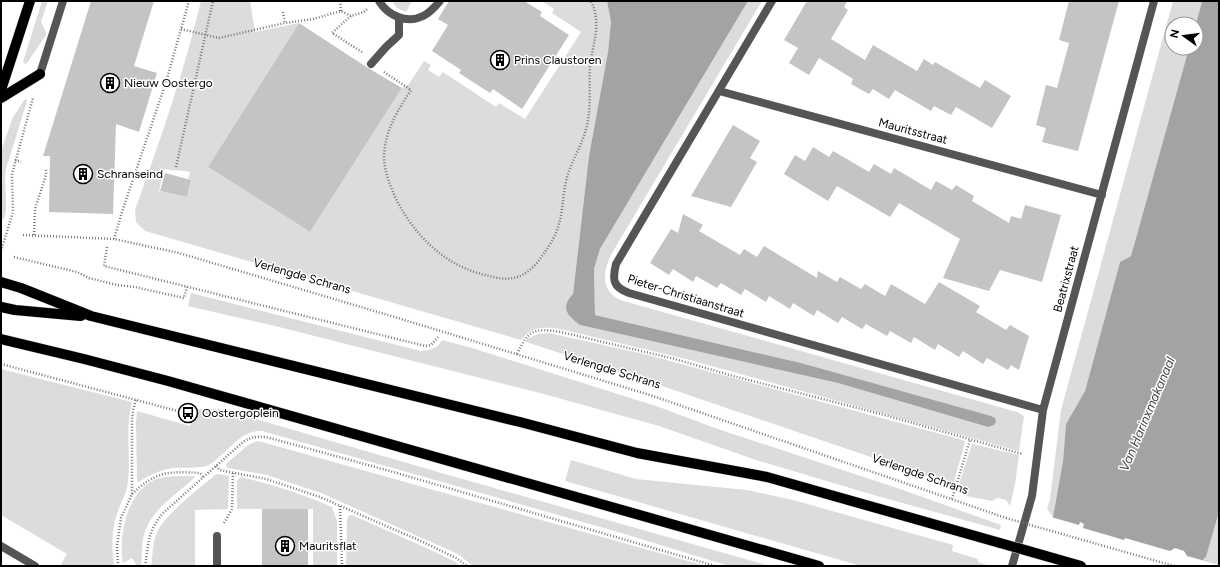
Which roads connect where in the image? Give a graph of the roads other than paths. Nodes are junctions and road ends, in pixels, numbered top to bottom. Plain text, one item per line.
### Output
1 (30, 1) edge
2 (63, 1) edge
3 (379, 1) edge
4 (440, 1) edge
5 (772, 1) edge
6 (1154, 1) edge
7 (399, 18) junction
8 (373, 62) road end
9 (40, 74) joint
10 (1, 90) edge
11 (718, 91) junction
12 (1, 98) edge
13 (1102, 195) junction
14 (1, 282) edge
15 (1, 307) edge
16 (91, 316) junction
17 (1, 339) edge
18 (1043, 410) junction
19 (217, 536) road end
20 (1, 546) edge
21 (35, 566) edge
22 (217, 566) edge
23 (818, 566) edge
24 (1012, 566) edge
25 (1081, 566) edge

1 - 10 main road
2 - 9 street
3 - 7 street
4 - 7 street
5 - 11 street, Pieter-Christiaanstraat
6 - 13 street, Beatrixstraat
7 - 8 street
9 - 12 main road
11 - 13 street, Mauritsstraat
11 - 18 street, Pieter-Christiaanstraat
13 - 18 street, Beatrixstraat
14 - 16 main road
15 - 16 main road
16 - 25 main road, bridge
17 - 23 main road
18 - 24 street, Beatrixstraat
19 - 22 street
20 - 21 street

